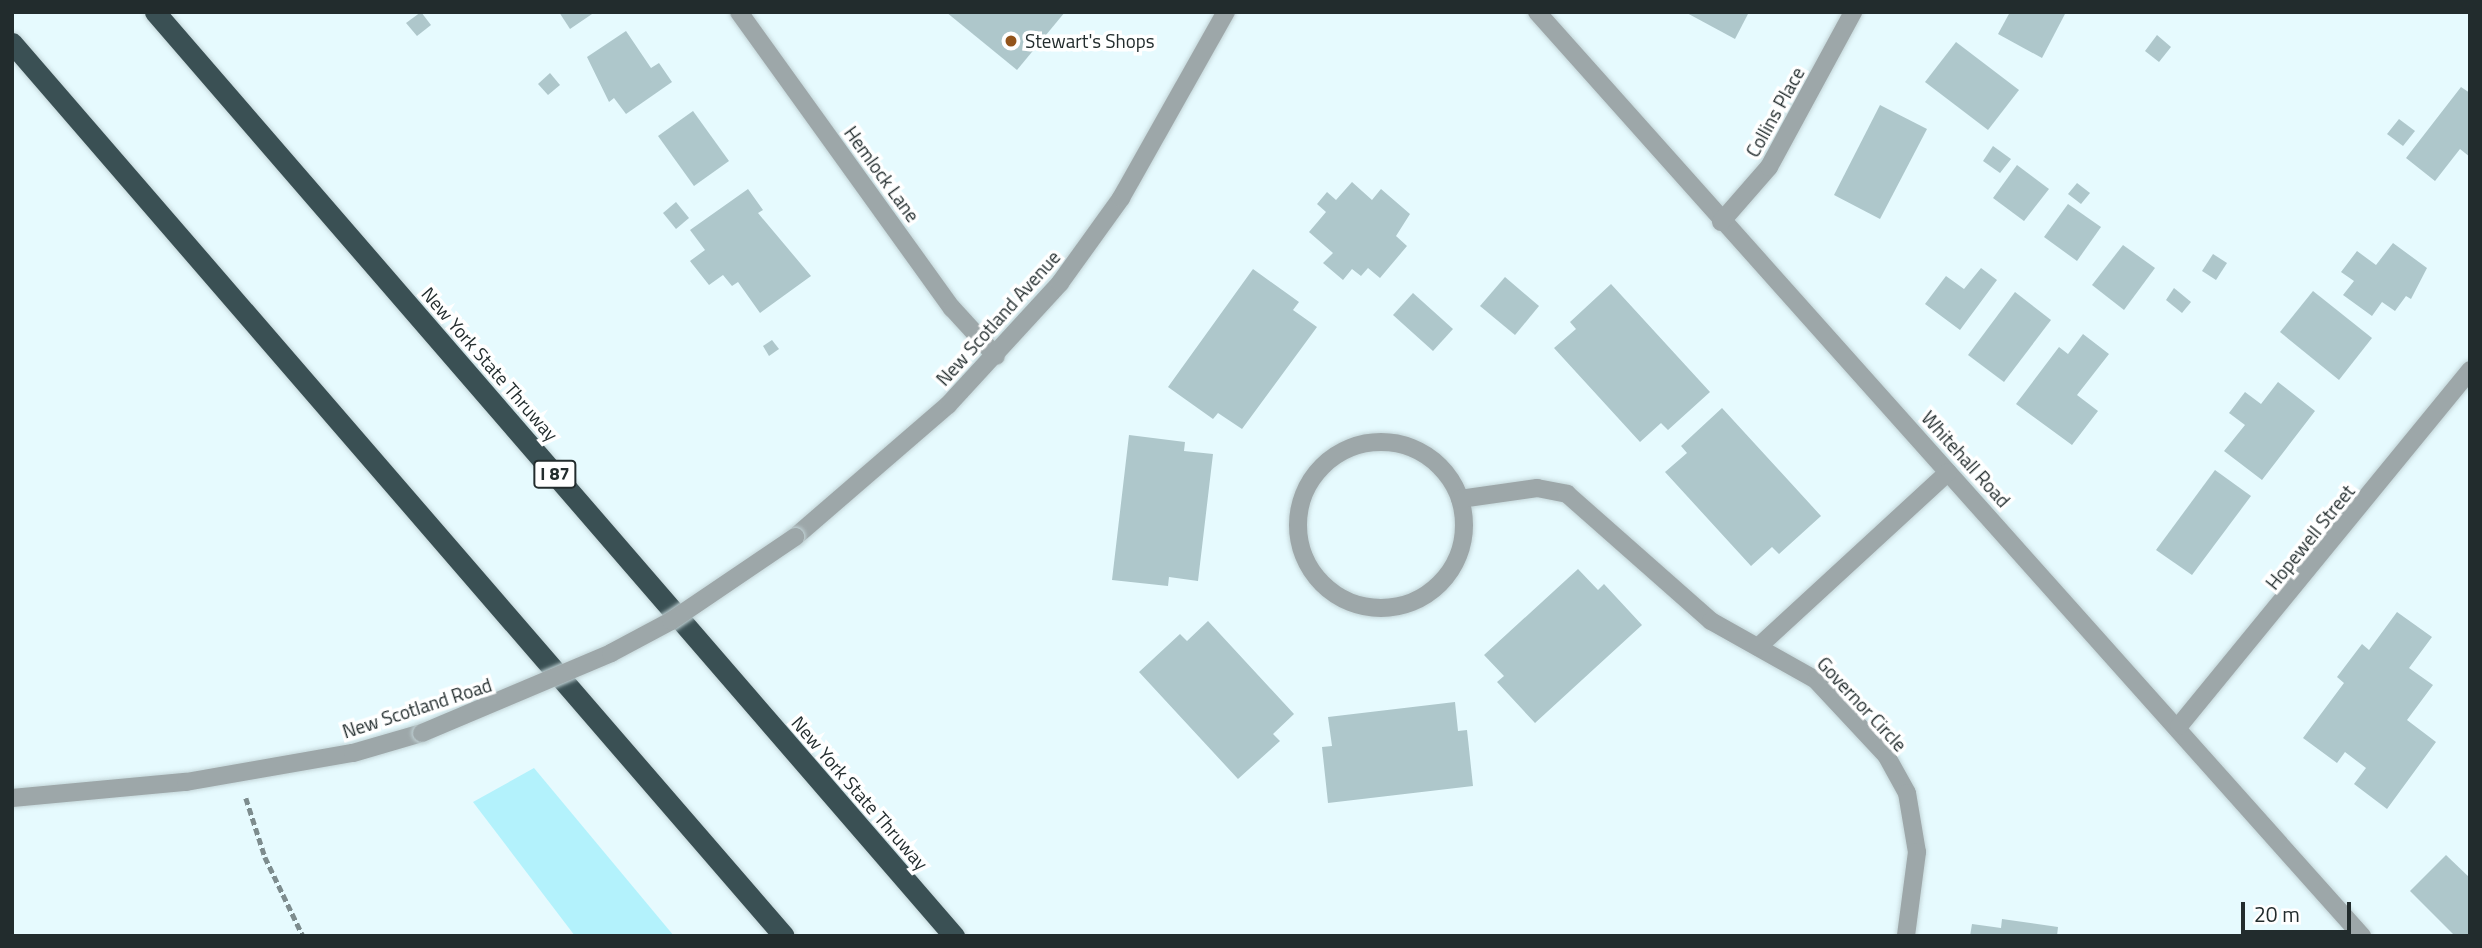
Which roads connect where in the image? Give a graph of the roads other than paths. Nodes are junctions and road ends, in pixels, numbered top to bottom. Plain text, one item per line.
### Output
1 (156, 12) edge
2 (739, 12) edge
3 (1226, 12) edge
4 (1537, 12) edge
5 (1853, 12) edge
6 (12, 43) edge
7 (1721, 222) junction
8 (996, 356) junction
9 (2470, 370) edge
10 (1948, 472) junction
11 (1460, 499) junction
12 (795, 537) joint
13 (1758, 647) junction
14 (2179, 726) junction
15 (12, 798) edge
16 (784, 936) edge
17 (954, 936) edge
18 (1906, 936) edge
19 (2362, 936) edge

1 - 17 highway, New York State Thruway / I 87
2 - 8 street, Hemlock Lane
3 - 8 street, New Scotland Avenue
4 - 7 street, Whitehall Road
5 - 7 street, Collins Place
6 - 16 highway
7 - 10 street, Whitehall Road
8 - 12 street, New Scotland Avenue
9 - 14 street, Hopewell Street
10 - 13 street
10 - 14 street, Whitehall Road
11 - 11 street
11 - 13 street, Governor Circle
12 - 15 street, New Scotland Road, bridge
13 - 18 street, Governor Circle
14 - 19 street, Whitehall Road

